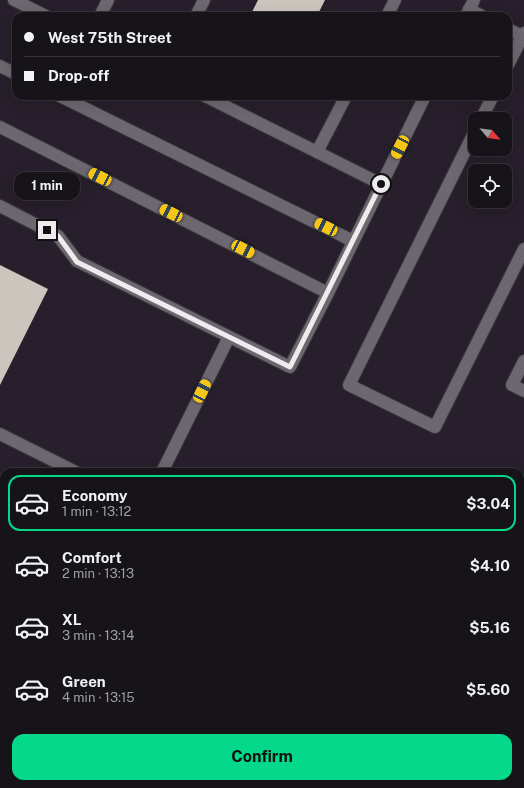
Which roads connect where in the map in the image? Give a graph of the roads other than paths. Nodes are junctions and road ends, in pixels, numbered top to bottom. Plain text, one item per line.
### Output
1 (14, 0) edge
2 (108, 0) edge
3 (204, 0) edge
4 (395, 0) edge
5 (38, 12) edge
6 (102, 12) edge
7 (198, 12) edge
8 (389, 12) edge
9 (512, 31) edge
10 (523, 35) edge
11 (512, 57) edge
12 (0, 66) edge
13 (12, 72) edge
14 (68, 100) edge
15 (213, 100) edge
16 (344, 100) edge
17 (423, 100) edge
18 (491, 100) edge
19 (485, 112) edge
20 (0, 127) edge
21 (468, 146) edge
22 (317, 152) junction
23 (376, 182) junction
24 (0, 206) edge
25 (354, 241) junction
26 (524, 249) edge
27 (328, 293) junction
28 (229, 337) junction
29 (524, 361) edge
30 (524, 391) edge
31 (0, 434) edge
32 (68, 468) edge
33 (164, 468) edge

1 - 5 street
2 - 6 street
3 - 7 street
4 - 8 street
9 - 10 street
10 - 11 street
12 - 13 street
14 - 25 street
15 - 22 street
16 - 22 street
17 - 23 street
18 - 19 street
20 - 27 street
21 - 26 street
22 - 23 street
23 - 25 street
24 - 28 street
25 - 27 street
27 - 28 street
28 - 33 street
29 - 30 street
31 - 32 street

